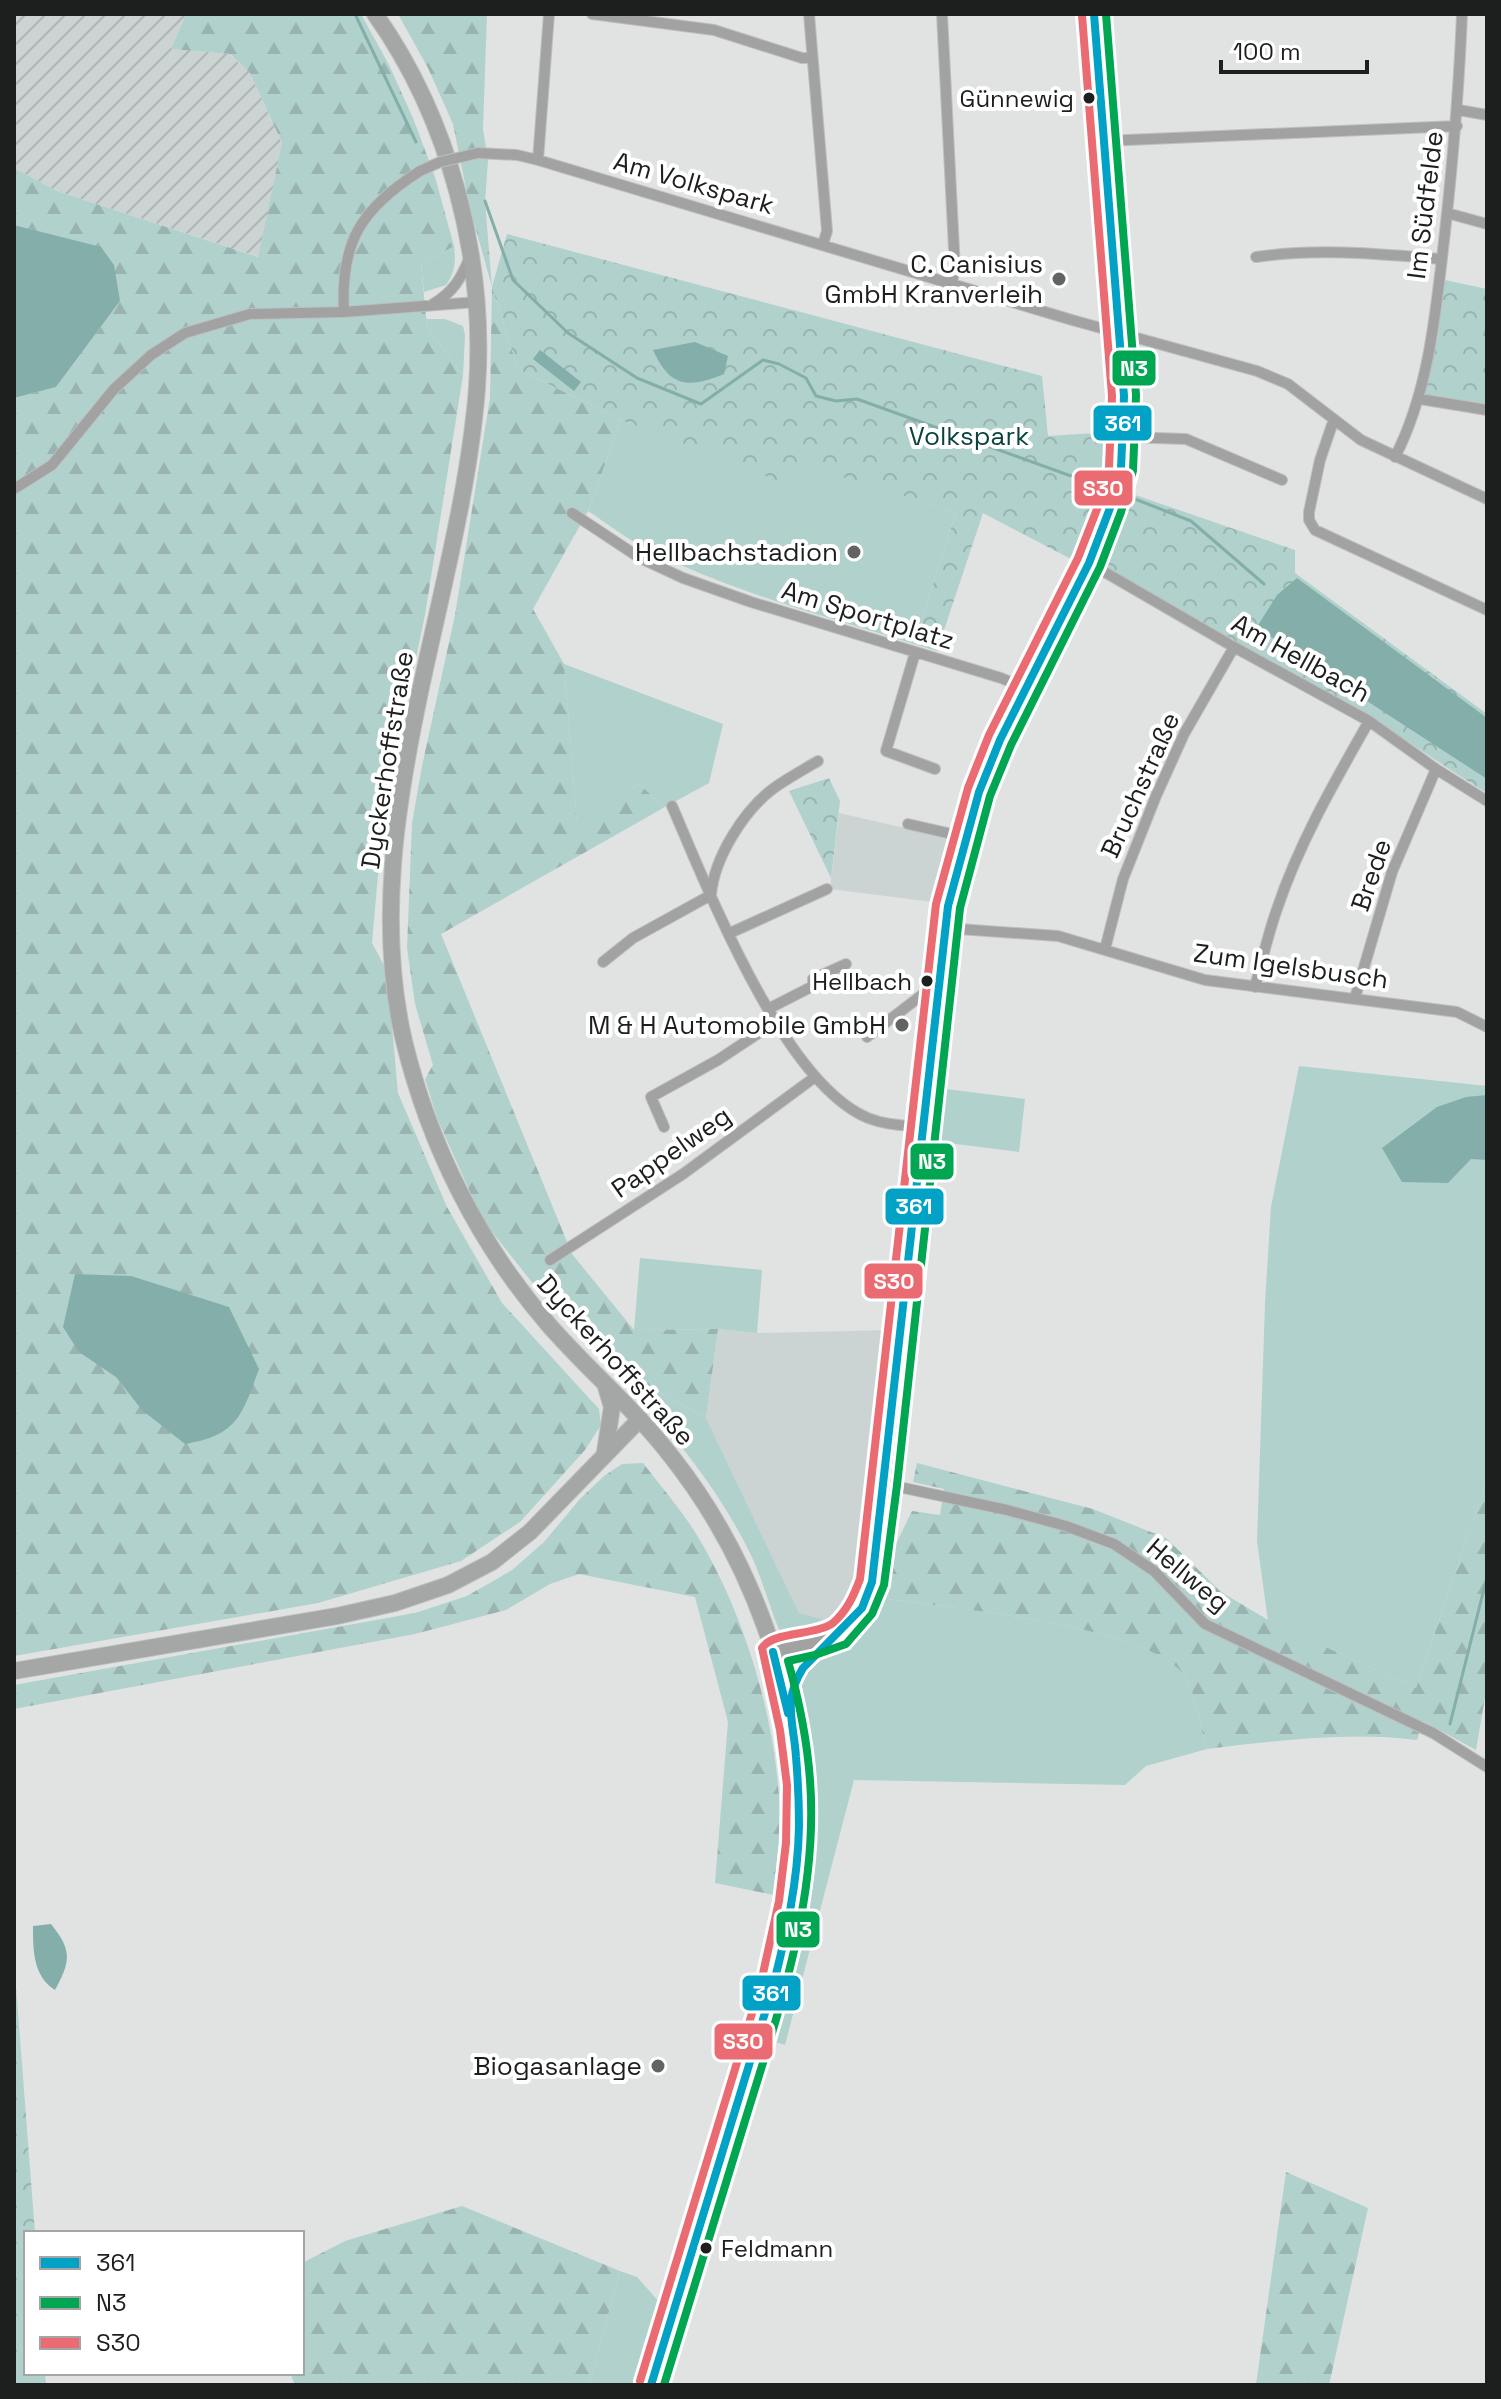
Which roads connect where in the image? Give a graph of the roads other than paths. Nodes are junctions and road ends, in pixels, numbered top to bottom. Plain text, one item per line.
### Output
1 (375, 14) edge
2 (549, 14) edge
3 (592, 14) edge
4 (809, 14) edge
5 (942, 14) edge
6 (1094, 14) edge
7 (1462, 14) edge
8 (812, 58) junction
9 (1459, 110) junction
10 (1487, 115) edge
11 (1457, 126) junction
12 (1104, 141) junction
13 (538, 160) junction
14 (1447, 213) junction
15 (1487, 224) edge
16 (823, 244) junction
17 (470, 255) junction
18 (1256, 257) dead end
19 (1442, 259) junction
20 (952, 282) junction
21 (477, 302) junction
22 (431, 305) junction
23 (344, 312) junction
24 (1119, 332) junction
25 (1420, 399) junction
26 (1487, 410) edge
27 (1334, 419) junction
28 (1124, 437) junction
29 (1395, 457) junction
30 (1282, 480) dead end
31 (14, 489) edge
32 (1487, 499) edge
33 (572, 513) dead end
34 (1089, 563) junction
35 (1487, 610) edge
36 (1234, 647) junction
37 (915, 653) junction
38 (1025, 688) junction
39 (1369, 721) junction
40 (818, 761) dead end
41 (935, 769) dead end
42 (1436, 769) junction
43 (1487, 801) edge
44 (672, 806) dead end
45 (908, 824) dead end
46 (965, 837) junction
47 (827, 889) dead end
48 (711, 895) junction
49 (945, 928) junction
50 (730, 933) junction
51 (1105, 949) junction
52 (603, 962) dead end
53 (846, 964) dead end
54 (1255, 987) junction
55 (936, 996) junction
56 (1355, 998) junction
57 (768, 1009) junction
58 (774, 1023) junction
59 (1487, 1027) edge
60 (867, 1037) dead end
61 (815, 1077) junction
62 (664, 1127) dead end
63 (922, 1127) junction
64 (550, 1260) dead end
65 (604, 1381) junction
66 (640, 1419) junction
67 (605, 1452) junction
68 (885, 1484) junction
69 (839, 1634) junction
70 (820, 1651) junction
71 (775, 1659) junction
72 (14, 1671) edge
73 (789, 1714) junction
74 (1487, 1767) edge
75 (651, 2385) edge

1 - 17 main road, Dyckerhoffstraße
2 - 13 street
3 - 8 street
4 - 8 street
5 - 20 street
6 - 12 street
7 - 9 street, Im Südfelde
8 - 16 street
9 - 10 street
9 - 11 street, Im Südfelde
11 - 12 street
11 - 14 street, Im Südfelde
12 - 24 street
13 - 16 street, Am Volkspark
13 - 23 street, Am Volkspark, bridge
14 - 15 street
14 - 19 street, Im Südfelde
16 - 20 street, Am Volkspark
17 - 21 main road, Dyckerhoffstraße
17 - 22 street
18 - 19 street
19 - 25 street, Im Südfelde
20 - 24 street, Am Volkspark
21 - 22 street
21 - 65 main road, Dyckerhoffstraße
22 - 23 street
23 - 31 street
24 - 27 street, Am Volkspark
24 - 28 street
25 - 26 street
25 - 29 street, Im Südfelde
27 - 29 street, Am Volkspark
27 - 35 street
28 - 30 street
28 - 34 street
29 - 32 street, Am Volkspark
33 - 37 street, Am Sportplatz
34 - 36 street, Am Hellbach
34 - 38 street
36 - 39 street, Am Hellbach
36 - 51 street, Bruchstraße
37 - 38 street, Am Sportplatz
37 - 41 street
38 - 46 street
39 - 42 street, Am Hellbach
39 - 54 street
40 - 48 street
42 - 43 street, Am Hellbach
42 - 56 street, Brede
44 - 48 street
45 - 46 street
46 - 49 street
47 - 50 street
48 - 50 street
48 - 52 street
49 - 51 street, Zum Igelsbusch
49 - 55 street
50 - 57 street
51 - 54 street, Zum Igelsbusch
53 - 57 street
54 - 56 street, Zum Igelsbusch
55 - 60 street
55 - 63 street
56 - 59 street, Zum Igelsbusch
57 - 58 street
58 - 61 street
58 - 62 street
61 - 63 street
61 - 64 street, Pappelweg
63 - 68 street
65 - 66 main road, Dyckerhoffstraße
65 - 67 main road
66 - 67 main road
66 - 71 main road, Dyckerhoffstraße
67 - 72 main road
68 - 69 street
68 - 74 street, Hellweg
69 - 70 street
69 - 71 street
70 - 71 street
70 - 73 street
71 - 73 main road, Dyckerhoffstraße
73 - 75 main road, Dyckerhoffstraße

